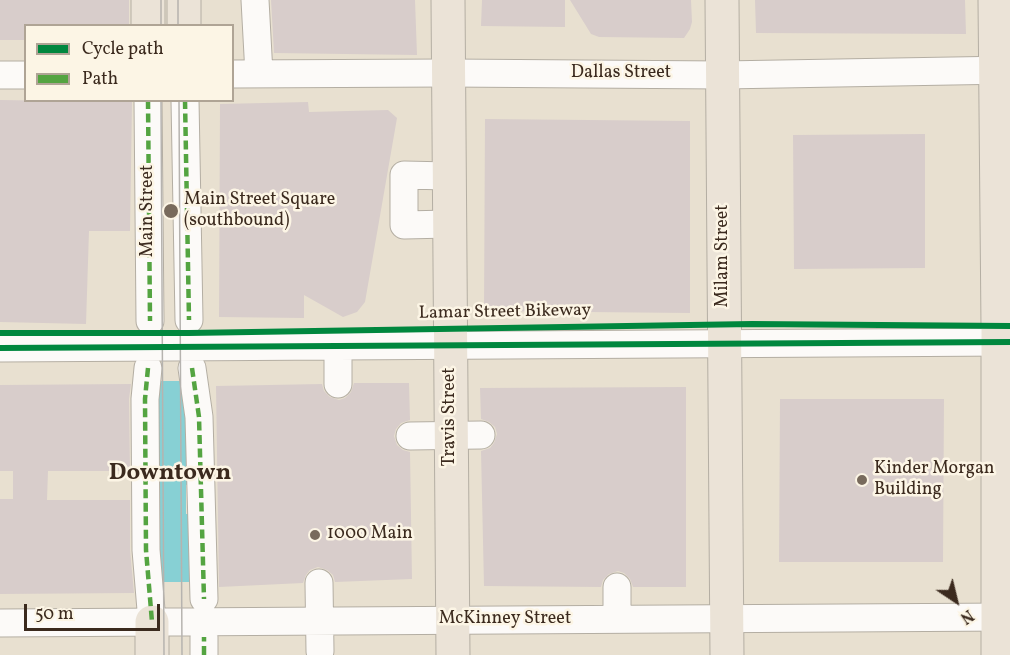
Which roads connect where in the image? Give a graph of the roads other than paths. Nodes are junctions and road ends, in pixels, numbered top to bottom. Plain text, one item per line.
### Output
1 (148, 0) edge
2 (184, 0) edge
3 (255, 0) edge
4 (448, 0) edge
5 (722, 0) edge
6 (995, 0) edge
7 (148, 24) edge
8 (184, 24) edge
9 (1003, 70) edge
10 (448, 73) junction
11 (246, 74) edge
12 (0, 75) edge
13 (24, 75) edge
14 (723, 75) junction
15 (148, 102) edge
16 (185, 102) edge
17 (449, 176) junction
18 (449, 224) junction
19 (189, 320) dead end
20 (150, 321) dead end
21 (1004, 342) edge
22 (725, 344) junction
23 (450, 345) junction
24 (338, 346) junction
25 (0, 348) edge
26 (148, 368) dead end
27 (192, 368) dead end
28 (338, 384) dead end
29 (410, 436) dead end
30 (466, 436) junction
31 (320, 583) dead end
32 (617, 587) dead end
33 (204, 599) dead end
34 (1004, 617) edge
35 (727, 618) junction
36 (617, 619) junction
37 (452, 620) junction
38 (320, 621) junction
39 (152, 622) junction
40 (0, 623) edge
41 (320, 651) dead end
42 (152, 655) edge
43 (453, 655) edge
44 (727, 655) edge
45 (998, 655) edge

1 - 7 main road
2 - 8 main road
3 - 11 street
4 - 10 main road, Travis Street
5 - 14 main road, Milam Street
6 - 9 main road
9 - 14 street, Dallas Street
9 - 21 main road
10 - 11 street, Dallas Street
10 - 14 street, Dallas Street
10 - 17 main road, Travis Street
12 - 13 street
14 - 22 main road, Milam Street
15 - 20 street, Main Street
16 - 19 street, Main Street
17 - 18 main road, Travis Street
17 - 18 street
18 - 23 main road, Travis Street
21 - 22 street
21 - 34 main road
22 - 23 street
22 - 35 main road, Milam Street
23 - 24 street
23 - 30 main road, Travis Street
24 - 25 street
24 - 28 street
26 - 39 street
27 - 33 street
29 - 30 street
30 - 37 main road, Travis Street
31 - 38 street
32 - 36 street
34 - 35 street, McKinney Street
34 - 45 main road
35 - 36 street, McKinney Street
35 - 44 main road, Milam Street
36 - 37 street, McKinney Street
37 - 38 street, McKinney Street
37 - 43 main road, Travis Street
38 - 39 street, McKinney Street
38 - 41 street
39 - 40 street, McKinney Street
39 - 42 main road

